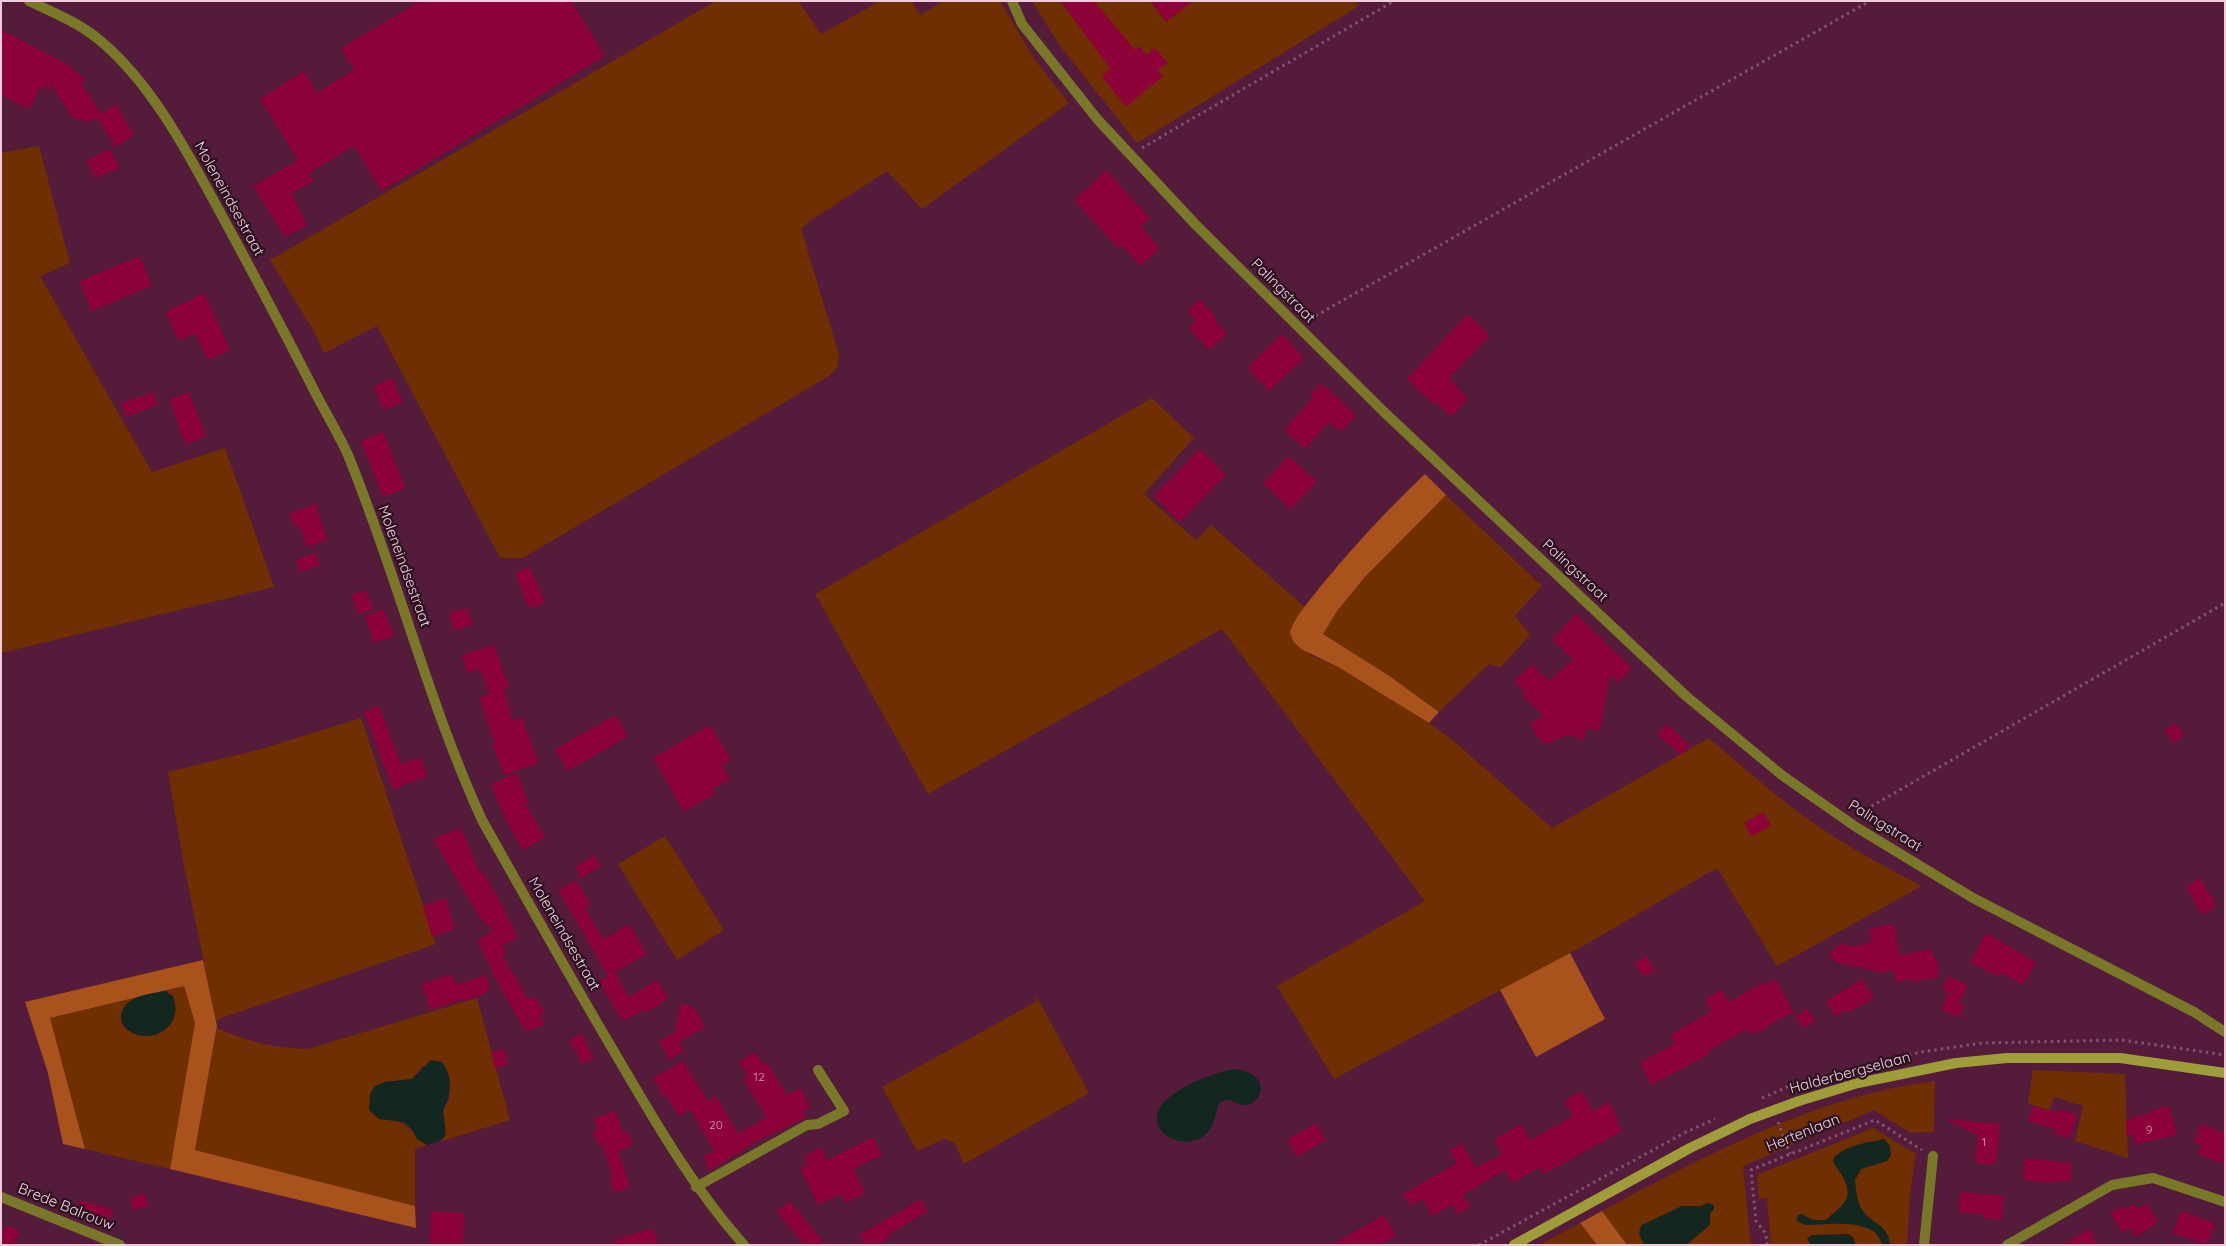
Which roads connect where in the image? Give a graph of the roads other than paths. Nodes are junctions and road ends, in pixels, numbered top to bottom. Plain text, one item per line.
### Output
1 (29, 1) edge
2 (1012, 1) edge
3 (2225, 1032) edge
4 (818, 1070) dead end
5 (2225, 1073) edge
6 (1933, 1156) road end
7 (696, 1187) junction
8 (1, 1197) edge
9 (2225, 1202) edge
10 (120, 1245) edge
11 (744, 1245) edge
12 (1514, 1245) edge
13 (1924, 1245) edge
14 (2007, 1245) edge

1 - 7 street, Moleneindsestraat
2 - 3 street, Palingstraat
4 - 7 street
5 - 12 main road, Halderbergselaan
6 - 13 street
7 - 11 street, Moleneindsestraat
8 - 10 street, Brede Balrouw
9 - 14 street

